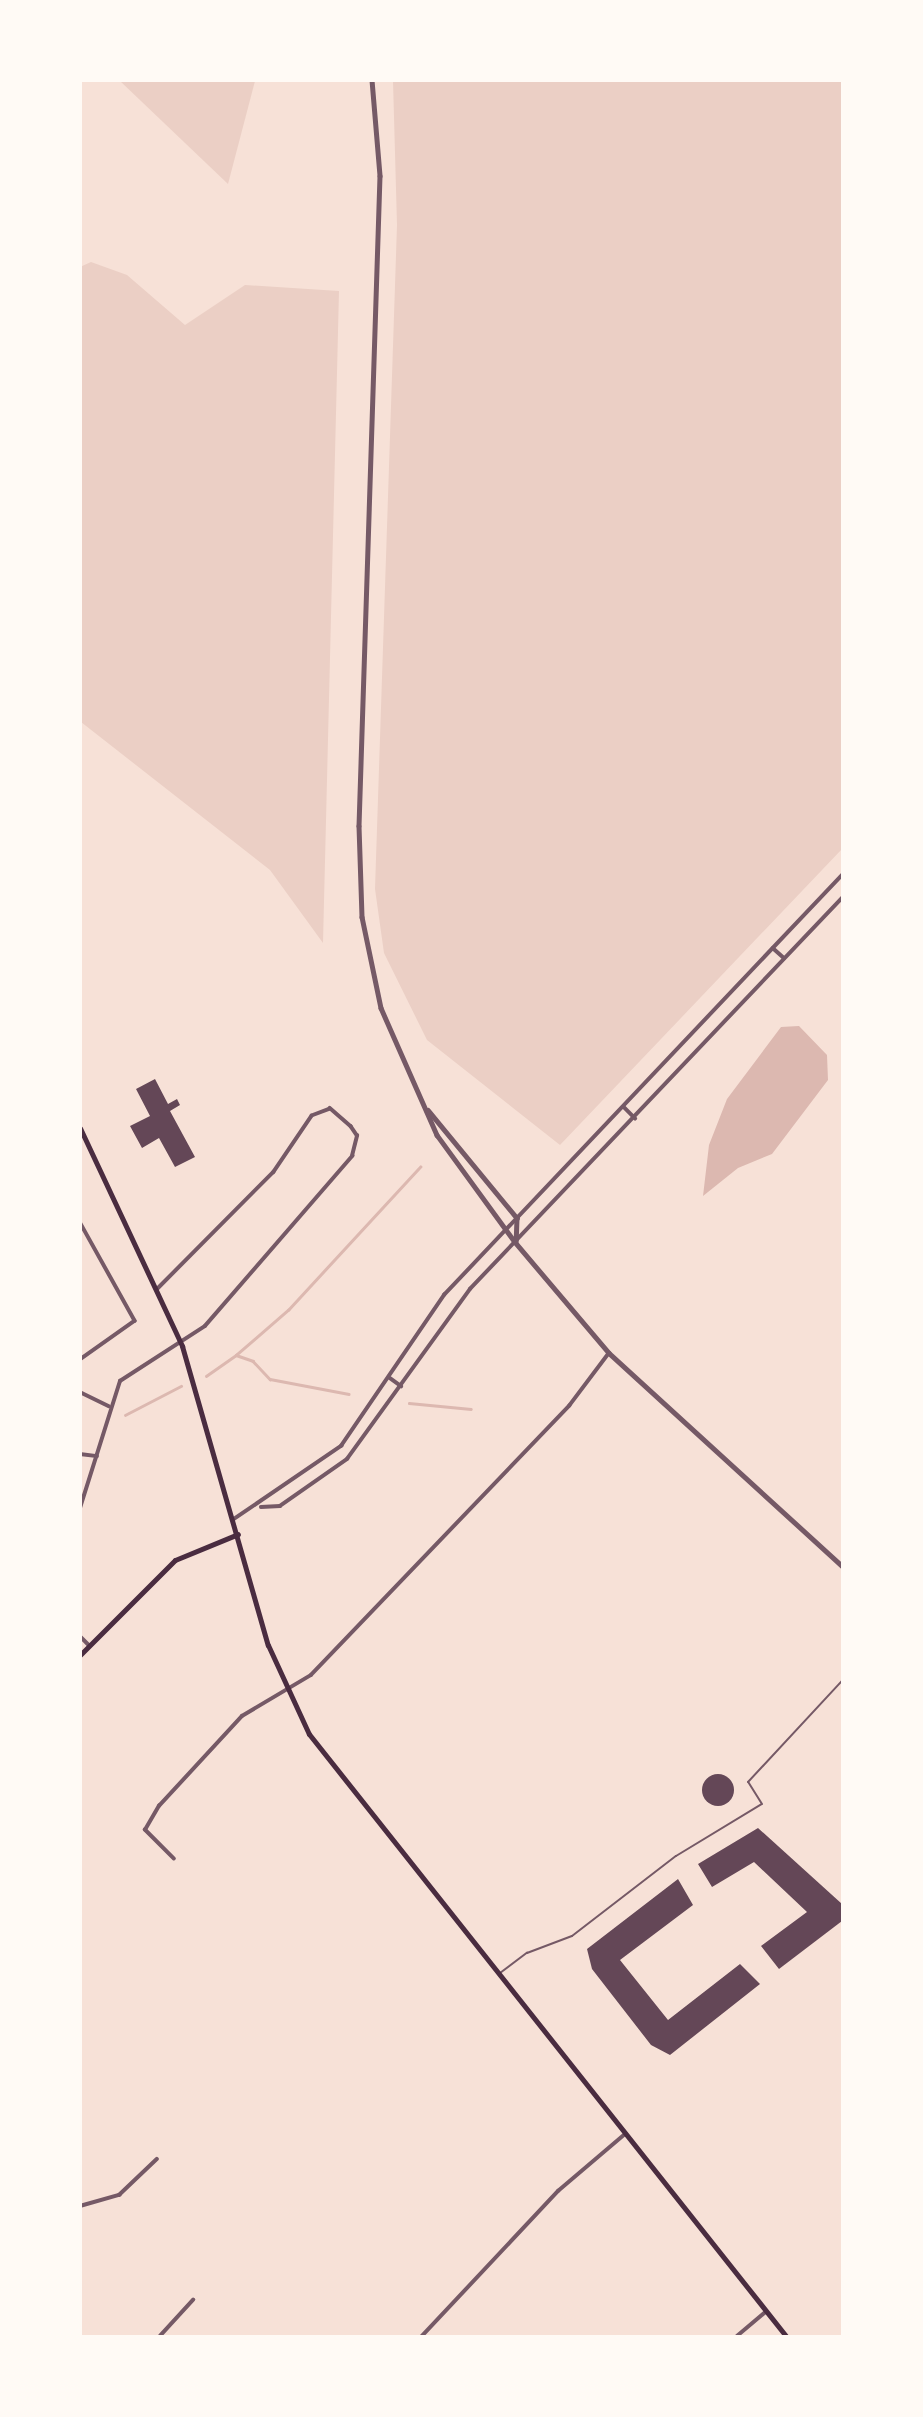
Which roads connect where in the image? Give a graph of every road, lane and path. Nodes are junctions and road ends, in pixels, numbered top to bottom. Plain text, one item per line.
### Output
1 (372, 80) edge
2 (842, 875) edge
3 (842, 898) edge
4 (773, 948) junction
5 (784, 958) junction
6 (422, 1101) junction
7 (623, 1107) junction
8 (635, 1118) junction
9 (80, 1128) edge
10 (517, 1219) junction
11 (80, 1222) edge
12 (506, 1230) junction
13 (515, 1242) junction
14 (158, 1289) junction
15 (182, 1346) junction
16 (609, 1353) junction
17 (80, 1360) edge
18 (390, 1378) junction
19 (401, 1386) junction
20 (80, 1392) edge
21 (109, 1406) junction
22 (80, 1454) edge
23 (97, 1457) junction
24 (258, 1507) junction
25 (80, 1508) edge
26 (234, 1519) junction
27 (238, 1534) junction
28 (842, 1566) edge
29 (80, 1636) edge
30 (90, 1645) junction
31 (80, 1655) edge
32 (842, 1681) edge
33 (285, 1689) junction
34 (174, 1859) dead end
35 (499, 1973) junction
36 (624, 2135) junction
37 (157, 2159) dead end
38 (80, 2206) edge
39 (193, 2300) dead end
40 (766, 2312) junction
41 (160, 2336) edge
42 (422, 2336) edge
43 (737, 2336) edge
44 (786, 2336) edge

1 - 6 street
2 - 4 street
3 - 5 street
4 - 5 street
4 - 7 street
5 - 8 street
6 - 10 street
6 - 12 street
7 - 8 street
7 - 10 street
8 - 13 street
9 - 14 main road
10 - 12 street
10 - 13 street
11 - 17 street
12 - 13 street
12 - 18 street
13 - 16 street
13 - 19 street
14 - 15 main road
14 - 15 street
15 - 21 street
15 - 26 main road
16 - 28 street
16 - 33 street
18 - 19 street
18 - 24 street
19 - 24 street
20 - 21 street
21 - 23 street
22 - 23 street
23 - 25 street
24 - 26 street
26 - 27 main road
27 - 30 main road
27 - 33 main road
29 - 30 street
30 - 31 main road
32 - 35 lane
33 - 34 street
33 - 35 main road
35 - 36 main road
36 - 40 main road
36 - 42 street
37 - 38 street
39 - 41 street
40 - 43 street
40 - 44 main road

